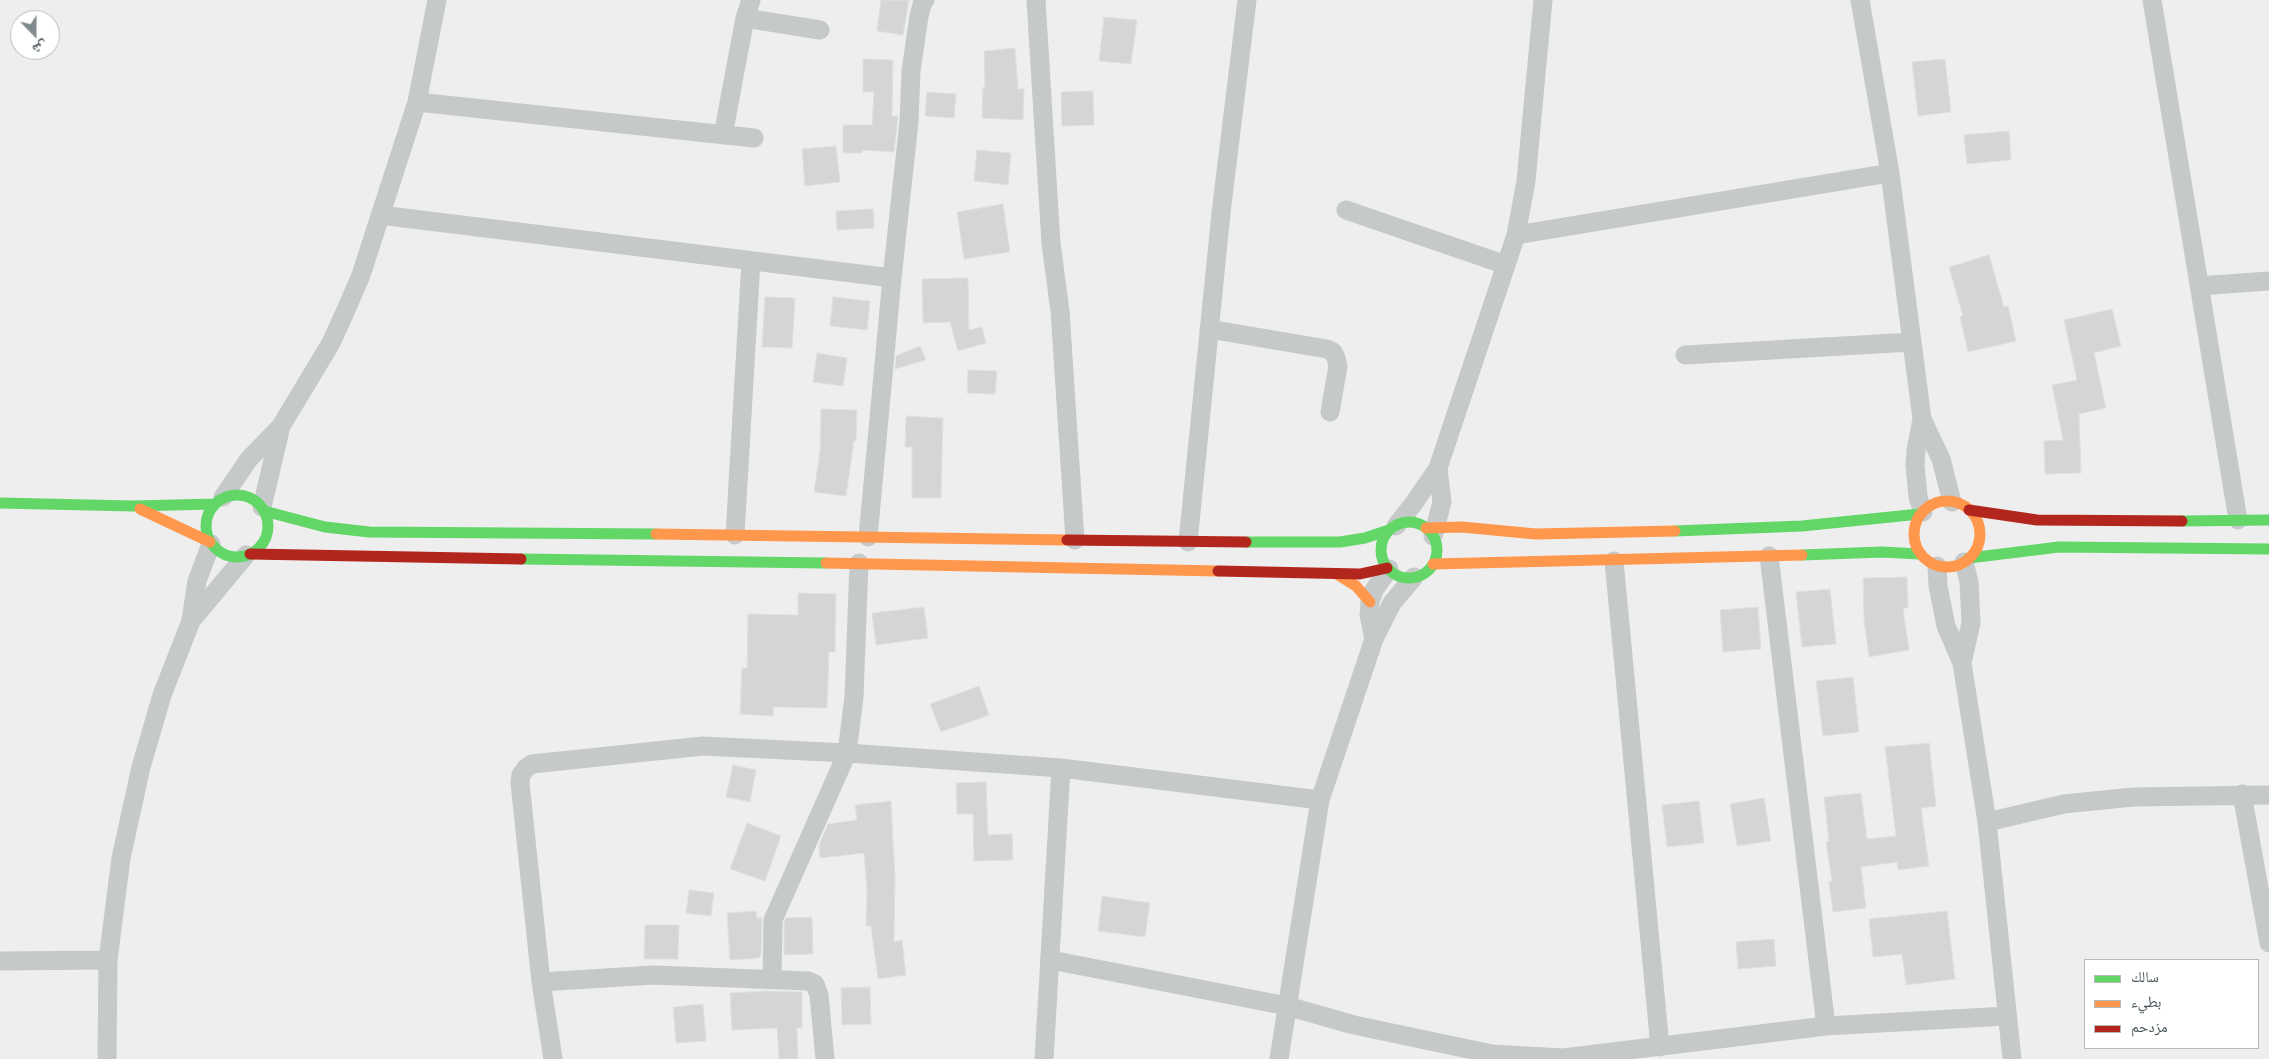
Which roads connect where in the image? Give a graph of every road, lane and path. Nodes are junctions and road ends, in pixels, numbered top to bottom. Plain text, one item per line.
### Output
1 (437, 0) edge
2 (751, 0) edge
3 (924, 0) edge
4 (1036, 0) edge
5 (1247, 0) edge
6 (1543, 0) edge
7 (1860, 0) edge
8 (2152, 0) edge
9 (745, 18) junction
10 (820, 30) dead end
11 (417, 102) junction
12 (723, 135) junction
13 (754, 138) dead end
14 (1890, 173) junction
15 (1346, 210) dead end
16 (380, 216) junction
17 (1516, 235) junction
18 (751, 261) junction
19 (1506, 265) junction
20 (892, 278) junction
21 (2269, 281) edge
22 (2199, 286) junction
23 (1209, 329) junction
24 (1912, 342) junction
25 (1686, 354) dead end
26 (1330, 412) dead end
27 (1922, 419) junction
28 (281, 426) junction
29 (1438, 468) junction
30 (219, 501) junction
31 (1952, 502) junction
32 (0, 503) edge
33 (133, 506) junction
34 (263, 509) junction
35 (1969, 510) junction
36 (1921, 513) junction
37 (2238, 520) junction
38 (2269, 520) edge
39 (1392, 528) junction
40 (1432, 530) junction
41 (735, 535) junction
42 (868, 537) junction
43 (1075, 540) junction
44 (1188, 542) junction
45 (211, 543) junction
46 (2269, 548) edge
47 (248, 554) junction
48 (1920, 554) junction
49 (1769, 556) junction
50 (1967, 560) junction
51 (1614, 561) junction
52 (859, 563) junction
53 (1433, 564) junction
54 (1937, 566) junction
55 (1388, 569) junction
56 (1337, 574) junction
57 (1414, 577) junction
58 (1370, 602) junction
59 (190, 621) junction
60 (1374, 639) junction
61 (1962, 663) junction
62 (847, 752) junction
63 (1060, 768) junction
64 (2242, 794) junction
65 (2269, 795) edge
66 (1320, 800) junction
67 (1987, 822) junction
68 (2269, 943) edge
69 (108, 960) junction
70 (1051, 960) junction
71 (0, 961) edge
72 (772, 979) junction
73 (541, 982) junction
74 (1287, 1006) junction
75 (2007, 1016) junction
76 (1826, 1026) junction
77 (1660, 1047) junction
78 (107, 1059) edge
79 (553, 1059) edge
80 (825, 1059) edge
81 (1044, 1059) edge
82 (1279, 1059) edge
83 (2012, 1059) edge

1 - 11 street
2 - 9 street
3 - 20 street
4 - 43 street
5 - 23 street
6 - 17 street
7 - 14 street
8 - 22 street
9 - 10 street
9 - 12 street
11 - 12 street
11 - 16 street
12 - 13 street
14 - 17 street
14 - 24 street
15 - 19 street
16 - 18 street
16 - 28 street
17 - 19 street
18 - 20 street
18 - 41 street
19 - 29 street
20 - 42 street
21 - 22 street
22 - 37 street
23 - 26 street
23 - 44 street
24 - 25 street
24 - 27 street
27 - 31 street
27 - 36 street
28 - 30 street
28 - 34 street
29 - 39 street
29 - 40 street
30 - 33 street
30 - 34 street
30 - 45 street
31 - 35 street
31 - 36 street
32 - 33 street
33 - 45 street
34 - 41 street
34 - 47 street
35 - 37 street
35 - 50 street
36 - 40 street
36 - 48 street
37 - 38 street
39 - 40 street
39 - 44 street
39 - 55 street
40 - 53 street
41 - 42 street
42 - 43 street
43 - 44 street
45 - 47 street
45 - 59 street
46 - 50 street
47 - 52 street
47 - 59 street
48 - 49 street
48 - 54 street
49 - 51 street
49 - 76 street
50 - 54 street
50 - 61 street
51 - 53 street
51 - 77 street
52 - 56 street
52 - 62 street
53 - 57 street
54 - 61 street
55 - 56 street
55 - 57 street
55 - 58 street
56 - 58 street
57 - 60 street
58 - 60 street
59 - 69 street
60 - 66 street
61 - 67 street
62 - 63 street
62 - 72 street
62 - 73 street
63 - 66 street
63 - 70 street
64 - 65 street
64 - 67 street
64 - 68 street
66 - 74 street
67 - 75 street
69 - 71 street
69 - 78 street
70 - 74 street
70 - 81 street
72 - 73 street
72 - 80 street
73 - 79 street
74 - 77 street
74 - 82 street
75 - 76 street
75 - 83 street
76 - 77 street

